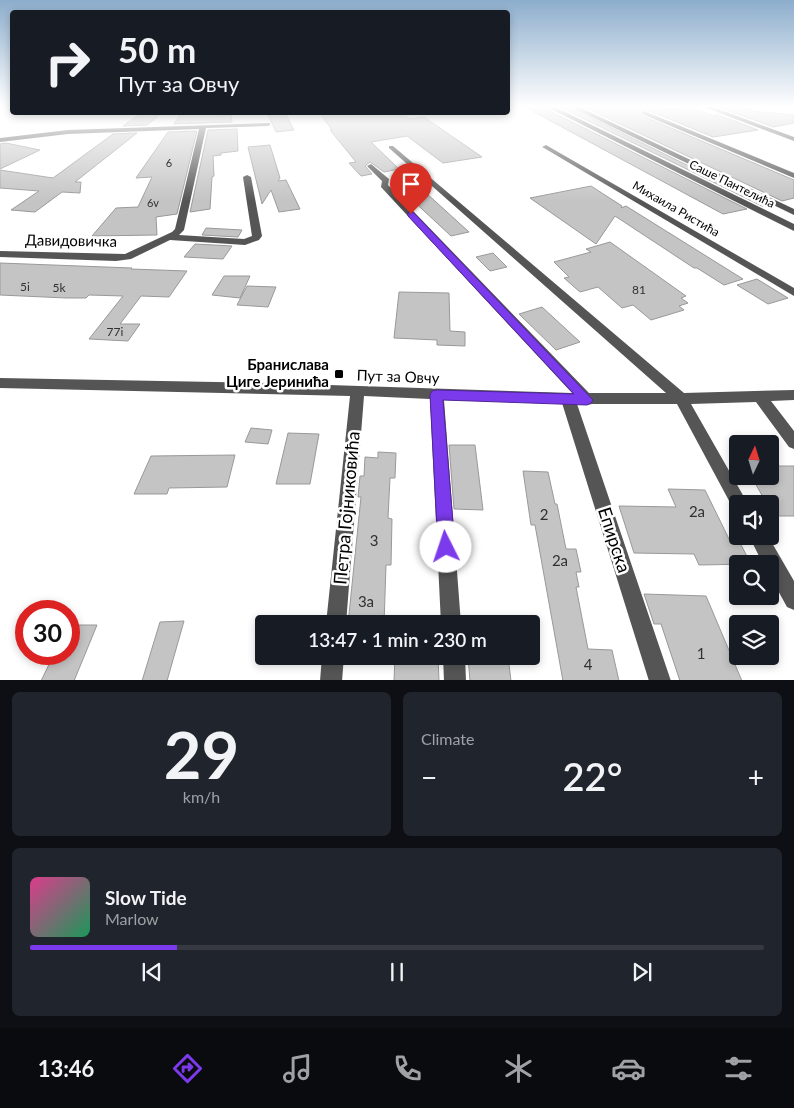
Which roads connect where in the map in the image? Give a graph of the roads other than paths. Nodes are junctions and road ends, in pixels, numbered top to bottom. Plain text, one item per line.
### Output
1 (19, 138) edge
2 (200, 138) edge
3 (613, 138) edge
4 (638, 138) edge
5 (704, 138) edge
6 (0, 140) edge
7 (391, 147) dead end
8 (546, 147) dead end
9 (371, 166) dead end
10 (794, 176) edge
11 (247, 177) dead end
12 (794, 212) edge
13 (794, 228) edge
14 (168, 237) junction
15 (0, 254) edge
16 (794, 293) edge
17 (0, 383) edge
18 (357, 391) junction
19 (437, 395) junction
20 (794, 395) edge
21 (760, 397) junction
22 (568, 399) junction
23 (587, 400) junction
24 (682, 400) junction
25 (794, 443) edge
26 (735, 495) edge
27 (763, 545) edge
28 (794, 600) edge
29 (337, 615) edge
30 (450, 615) edge
31 (332, 665) edge
32 (454, 665) edge
33 (331, 680) edge
34 (455, 680) edge
35 (660, 680) edge

1 - 6 street
2 - 14 street, Давидовичка
3 - 13 street, Саше Пантелића
4 - 12 street
5 - 10 street
7 - 24 street
8 - 16 street, Михаила Ристића
9 - 23 street
11 - 14 street, Давидовичка
14 - 15 street, Давидовичка
17 - 18 street, Пут за Овчу
18 - 19 street, Пут за Овчу
18 - 29 street, Петра Гојниковића
19 - 22 street, Пут за Овчу
19 - 30 street
20 - 21 street, Пут за Овчу
21 - 24 street, Пут за Овчу
21 - 25 street
22 - 23 street, Пут за Овчу
22 - 35 street, Епирска
23 - 24 street, Пут за Овчу
24 - 26 street
27 - 28 street
31 - 33 street
32 - 34 street

